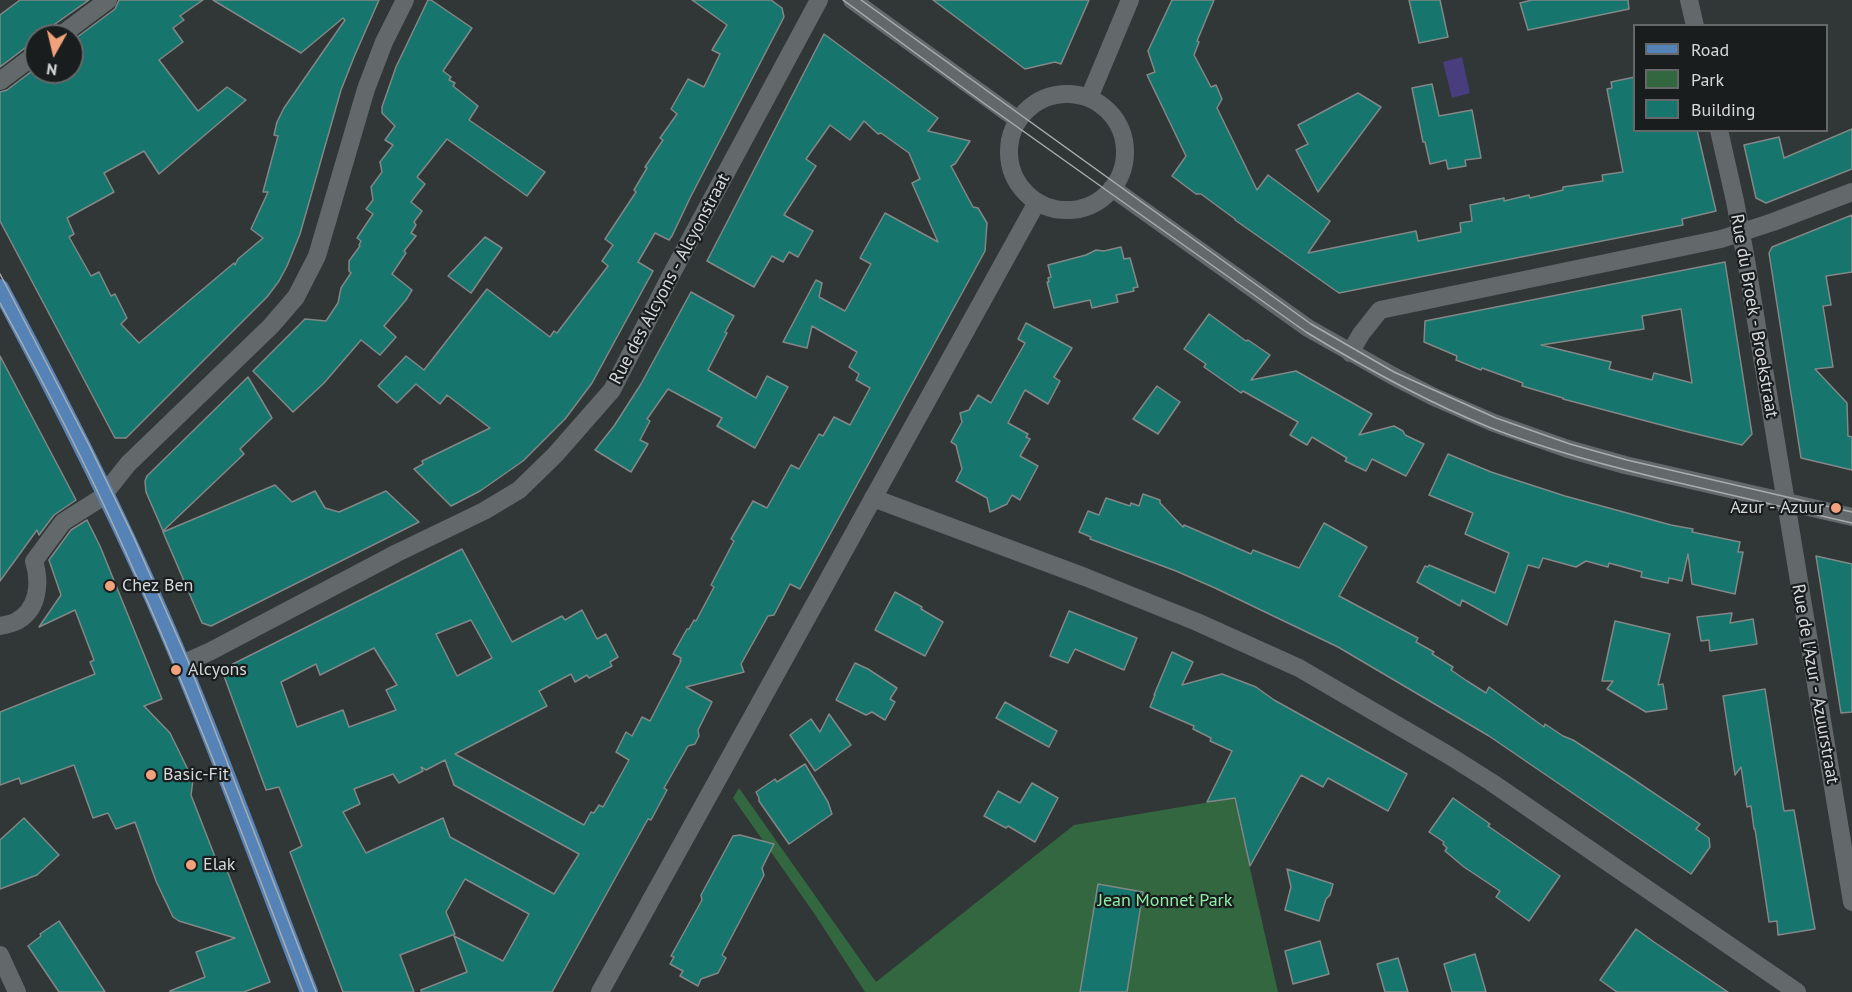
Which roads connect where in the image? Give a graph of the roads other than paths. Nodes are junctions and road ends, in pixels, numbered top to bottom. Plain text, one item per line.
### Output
1 (108, 0) edge
2 (405, 0) edge
3 (819, 0) edge
4 (852, 0) edge
5 (1130, 0) edge
6 (1689, 0) edge
7 (76, 24) edge
8 (1695, 24) edge
9 (24, 63) edge
10 (0, 81) edge
11 (1089, 98) junction
12 (1018, 120) junction
13 (1719, 132) edge
14 (1112, 188) junction
15 (1852, 192) edge
16 (1037, 202) junction
17 (1741, 234) junction
18 (0, 288) edge
19 (1350, 353) junction
20 (105, 493) junction
21 (873, 498) junction
22 (1785, 502) junction
23 (1852, 517) edge
24 (0, 626) edge
25 (182, 664) junction
26 (1852, 902) edge
27 (0, 955) edge
28 (17, 992) edge
29 (309, 992) edge
30 (600, 992) edge
31 (1797, 992) edge

1 - 7 street
2 - 20 street
3 - 25 street, Rue des Alcyons - Alcyonstraat
4 - 12 street
5 - 11 street
6 - 8 street
9 - 10 street
11 - 12 street
11 - 14 street
12 - 16 street
13 - 17 street, Rue du Broek - Broekstraat
14 - 16 street
14 - 19 street
15 - 17 street
16 - 21 street
17 - 19 street
17 - 22 street, Rue du Broek - Broekstraat
18 - 20 main road
19 - 22 street
20 - 24 street
20 - 25 main road
21 - 30 street
21 - 31 street
22 - 23 street
22 - 26 street, Rue de l'Azur - Azuurstraat
25 - 29 main road
27 - 28 street

